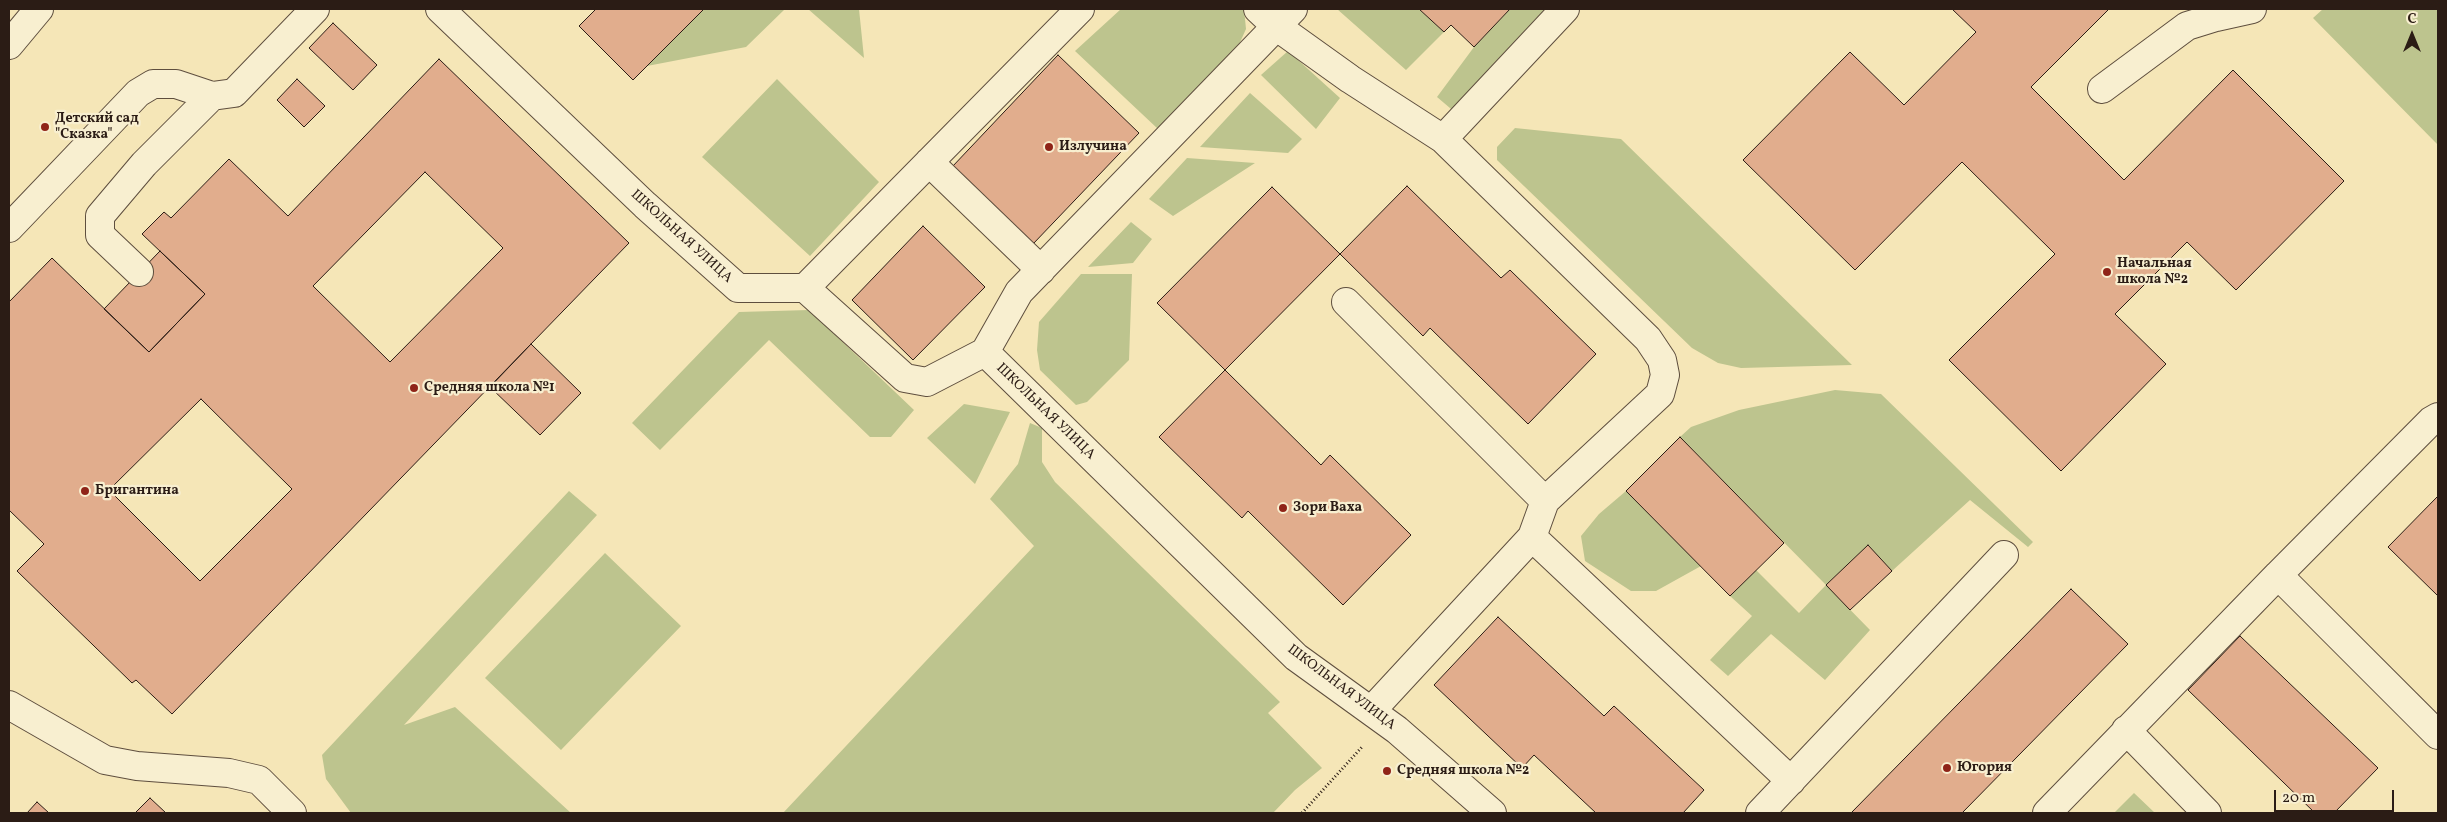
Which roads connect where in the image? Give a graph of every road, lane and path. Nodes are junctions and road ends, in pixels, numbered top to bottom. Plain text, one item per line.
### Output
1 (39, 9) edge
2 (315, 9) edge
3 (440, 9) edge
4 (1080, 9) edge
5 (1565, 9) edge
6 (2252, 9) edge
7 (1276, 14) edge
8 (9, 45) edge
9 (2102, 89) dead end
10 (212, 96) junction
11 (1443, 139) junction
12 (929, 162) junction
13 (9, 228) edge
14 (1041, 270) junction
15 (139, 272) dead end
16 (805, 288) junction
17 (1346, 302) dead end
18 (985, 352) junction
19 (2438, 417) edge
20 (1545, 501) junction
21 (1532, 537) junction
22 (2004, 555) dead end
23 (2278, 576) junction
24 (9, 705) edge
25 (1379, 716) junction
26 (2126, 730) junction
27 (2438, 735) edge
28 (1791, 781) junction
29 (292, 813) edge
30 (1302, 813) edge
31 (1492, 813) edge
32 (1760, 813) edge
33 (2047, 813) edge
34 (2207, 813) edge

1 - 8 street
2 - 10 street
3 - 16 street, ШКОЛЬНАЯ УЛИЦА
4 - 12 street
5 - 11 street
6 - 9 street
7 - 11 street
7 - 14 street
10 - 13 street
10 - 15 street
11 - 20 street
12 - 14 street
12 - 16 street
14 - 18 street
16 - 18 street, ШКОЛЬНАЯ УЛИЦА
17 - 20 street
18 - 25 street, ШКОЛЬНАЯ УЛИЦА
19 - 23 street
20 - 21 street
21 - 25 street
21 - 28 street
22 - 28 street
23 - 26 street
23 - 27 street
24 - 29 street
25 - 30 path
25 - 31 street, ШКОЛЬНАЯ УЛИЦА
26 - 33 street
26 - 34 street
28 - 32 street

